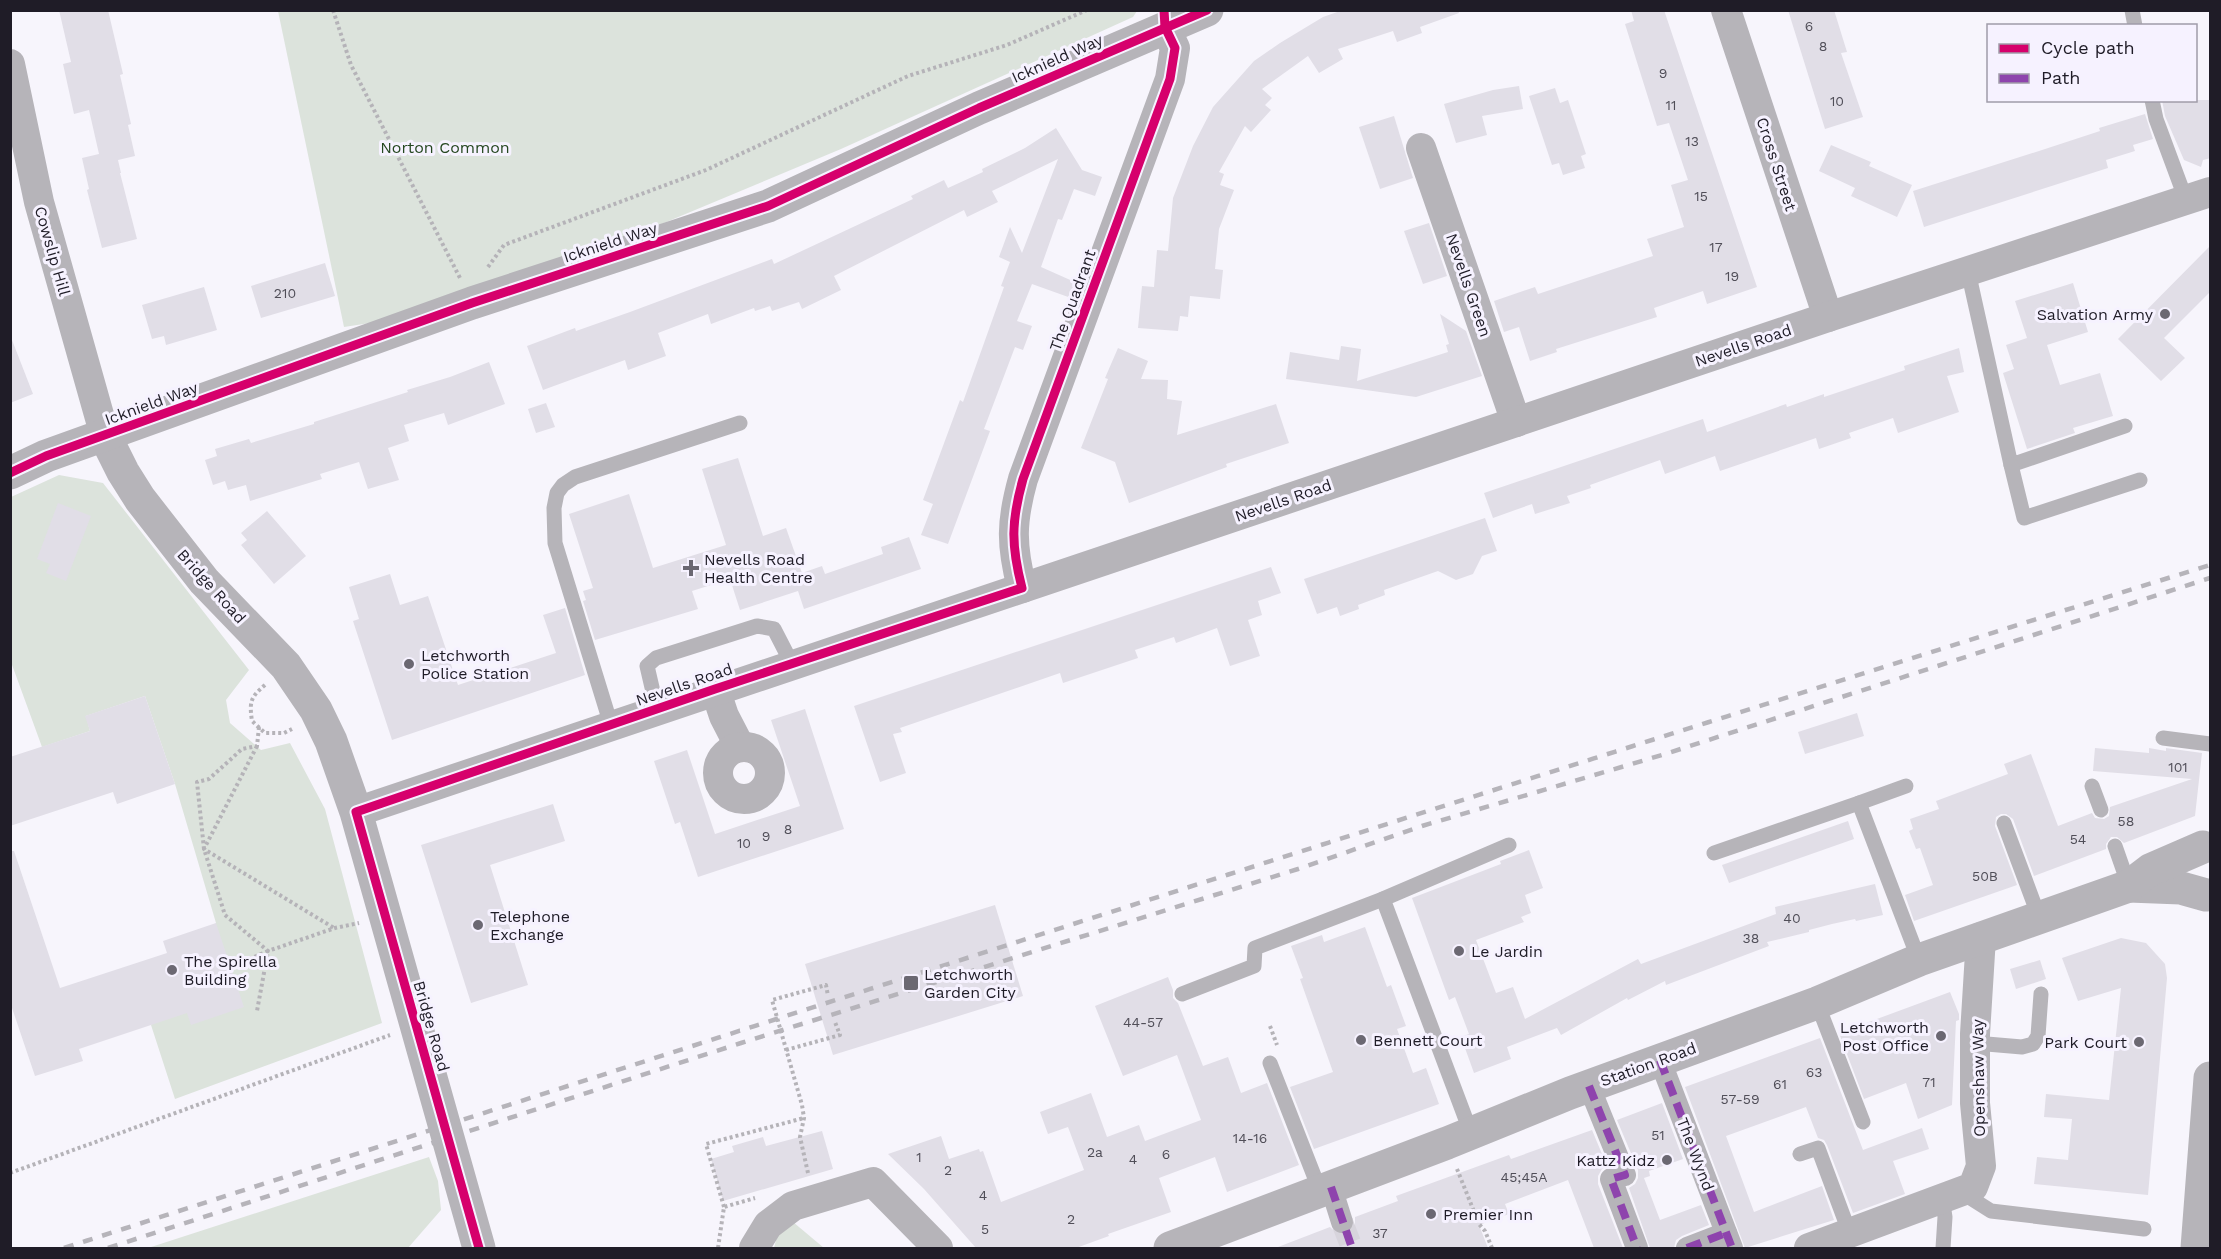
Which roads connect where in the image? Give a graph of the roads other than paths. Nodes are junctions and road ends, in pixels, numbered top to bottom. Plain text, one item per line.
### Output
1 (1207, 10) edge
2 (1726, 10) edge
3 (1165, 27) junction
4 (10, 64) edge
5 (2152, 102) edge
6 (1421, 148) dead end
7 (2198, 196) edge
8 (1968, 271) junction
9 (1828, 316) junction
10 (1516, 422) junction
11 (740, 423) dead end
12 (2125, 426) dead end
13 (105, 436) junction
14 (2012, 465) junction
15 (10, 473) edge
16 (2140, 480) dead end
17 (1022, 588) junction
18 (792, 664) junction
19 (715, 689) junction
20 (657, 709) junction
21 (611, 725) junction
22 (2163, 738) dead end
23 (2211, 744) edge
24 (740, 747) dead end
25 (1906, 786) dead end
26 (2092, 786) dead end
27 (1859, 803) junction
28 (2101, 810) dead end
29 (356, 812) junction
30 (2004, 823) dead end
31 (2207, 842) edge
32 (1509, 845) dead end
33 (2115, 846) dead end
34 (1714, 853) dead end
35 (2129, 886) junction
36 (2208, 897) edge
37 (1383, 898) junction
38 (2039, 917) junction
39 (1981, 938) junction
40 (1919, 960) junction
41 (1182, 994) dead end
42 (2041, 994) dead end
43 (1817, 1003) junction
44 (1975, 1043) junction
45 (1659, 1059) junction
46 (1270, 1063) dead end
47 (2211, 1078) edge
48 (1589, 1086) junction
49 (1863, 1122) dead end
50 (1459, 1138) junction
51 (1800, 1154) dead end
52 (1325, 1189) junction
53 (1952, 1194) junction
54 (1342, 1222) tunnel mouth
55 (2144, 1228) dead end
56 (1850, 1234) junction
57 (1221, 1239) edge
58 (1729, 1241) edge
59 (479, 1248) edge
60 (754, 1248) edge
61 (938, 1248) edge
62 (1170, 1248) edge
63 (1638, 1248) edge
64 (1687, 1248) edge
65 (1809, 1248) edge
66 (1942, 1248) edge
67 (2197, 1248) edge

1 - 3 street, Icknield Way
2 - 9 street, Cross Street
3 - 13 street, Icknield Way
3 - 17 street, The Quadrant
4 - 13 street, Cowslip Hill
5 - 7 lane
6 - 10 street, Nevells Green
7 - 8 street, Nevells Road
8 - 9 street, Nevells Road
8 - 14 lane
9 - 10 street, Nevells Road
10 - 17 street, Nevells Road
11 - 21 lane
12 - 14 lane
13 - 15 street, Icknield Way
13 - 29 street, Bridge Road
14 - 16 lane
17 - 18 street, Nevells Road
18 - 19 street, Nevells Road
18 - 20 lane
19 - 20 street, Nevells Road
19 - 24 street
20 - 21 street, Nevells Road
21 - 29 street, Nevells Road
22 - 23 lane
25 - 27 lane
26 - 28 lane
27 - 34 lane
27 - 40 lane
29 - 59 street, Bridge Road
30 - 38 lane
31 - 35 street, Station Road
31 - 36 street
32 - 37 lane
33 - 35 lane
35 - 36 street, Station Road
35 - 38 street, Station Road
37 - 41 lane
37 - 50 lane
38 - 39 street, Station Road
39 - 40 street, Station Road
39 - 44 street, Openshaw Way
40 - 43 street, Station Road
42 - 44 lane
43 - 45 street, Station Road
43 - 49 lane
44 - 53 street, Openshaw Way
45 - 48 street, Station Road
45 - 58 street, The Wynd
46 - 52 lane
47 - 67 street
48 - 50 street, Station Road
48 - 63 street
50 - 52 street, Station Road
51 - 56 lane
52 - 54 street
52 - 57 street, Station Road
53 - 55 lane
53 - 56 street, Openshaw Way
53 - 66 lane
56 - 65 street, Openshaw Way
57 - 62 street, Station Road
58 - 64 street
60 - 61 street

